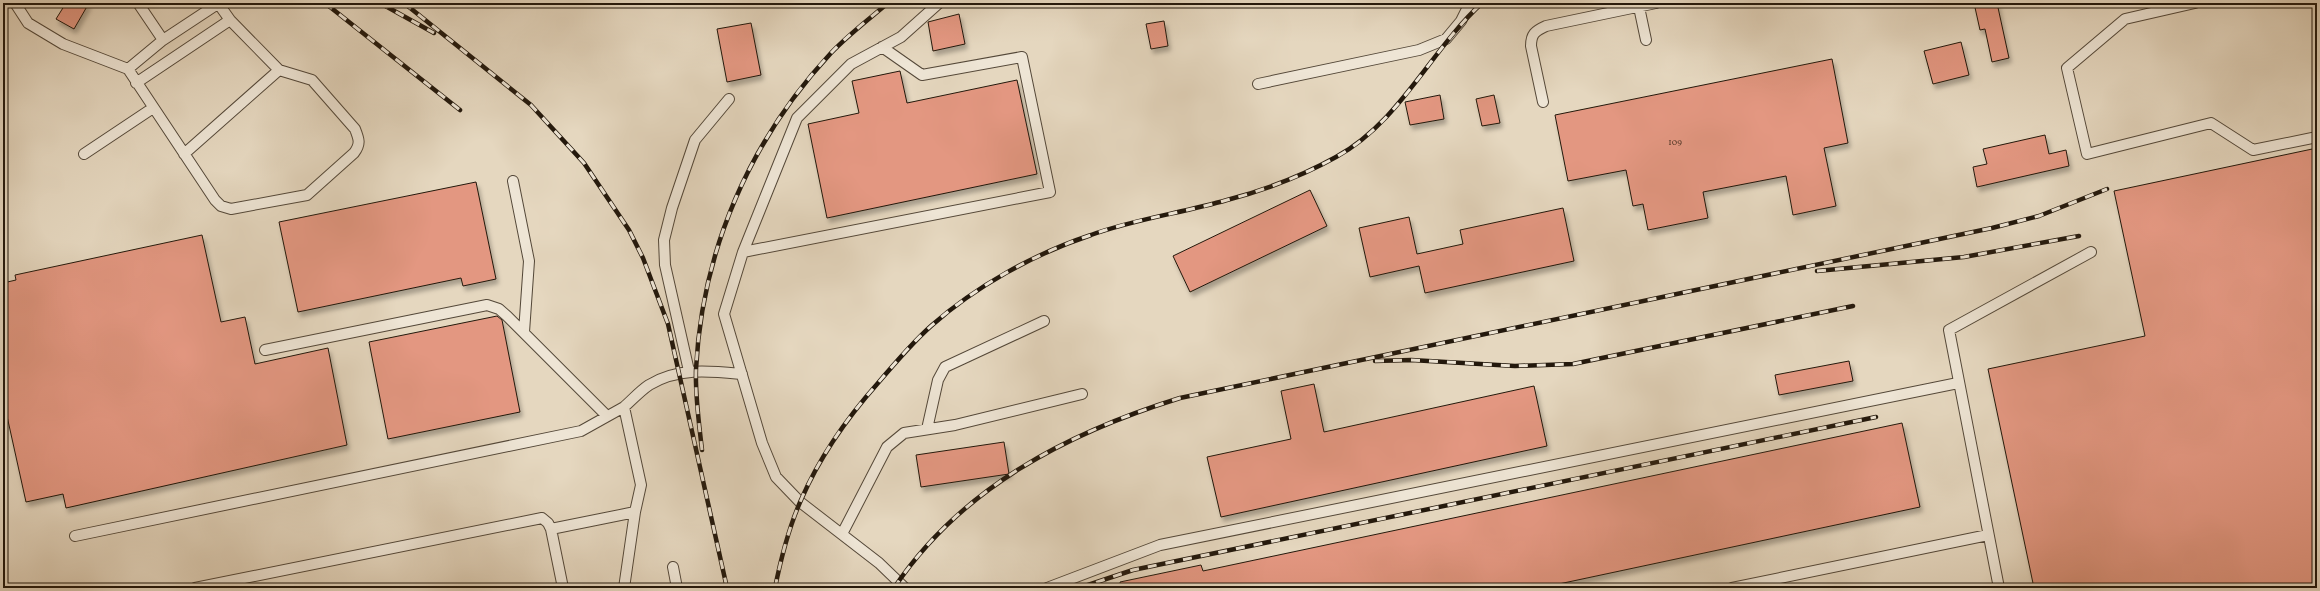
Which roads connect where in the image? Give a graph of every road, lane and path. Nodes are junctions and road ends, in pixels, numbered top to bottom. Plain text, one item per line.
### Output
1 (15, 3) edge
2 (138, 3) edge
3 (218, 3) edge
4 (939, 3) edge
5 (1470, 3) edge
6 (1656, 3) edge
7 (2195, 3) edge
8 (1639, 7) junction
9 (230, 20) junction
10 (163, 40) junction
11 (1646, 40) dead end
12 (882, 47) junction
13 (128, 69) junction
14 (279, 70) junction
15 (136, 83) junction
16 (1258, 84) dead end
17 (729, 99) dead end
18 (1543, 102) dead end
19 (153, 108) junction
20 (2317, 137) edge
21 (84, 154) dead end
22 (184, 154) junction
23 (513, 181) dead end
24 (743, 252) junction
25 (2091, 252) dead end
26 (1044, 322) dead end
27 (524, 332) junction
28 (265, 350) dead end
29 (689, 371) junction
30 (742, 374) junction
31 (1958, 383) junction
32 (1082, 394) dead end
33 (624, 407) junction
34 (607, 416) junction
35 (927, 429) junction
36 (634, 512) junction
37 (551, 529) junction
38 (842, 534) junction
39 (1988, 535) junction
40 (75, 536) dead end
41 (673, 567) dead end
42 (195, 588) edge
43 (563, 588) edge
44 (624, 588) edge
45 (677, 588) edge
46 (905, 588) edge
47 (1048, 588) edge
48 (1732, 588) edge
49 (1999, 588) edge

1 - 13 lane
2 - 10 lane
3 - 9 lane
3 - 10 lane
4 - 12 lane
5 - 16 lane
6 - 8 lane
7 - 20 lane
8 - 11 lane
8 - 18 lane
9 - 14 lane
9 - 15 lane
10 - 13 lane
12 - 24 lane
12 - 24 lane
13 - 15 lane
14 - 22 lane
14 - 22 lane
15 - 19 lane
17 - 29 lane
19 - 21 lane
19 - 22 lane
23 - 27 lane
24 - 30 lane
25 - 31 lane
26 - 35 lane
27 - 28 lane
27 - 34 lane
29 - 30 lane
29 - 33 lane
30 - 38 lane
31 - 39 lane
31 - 47 lane
32 - 35 lane
33 - 34 lane
33 - 36 lane
34 - 40 lane
35 - 38 lane
36 - 37 lane
36 - 44 lane
37 - 42 lane
37 - 43 lane
38 - 46 lane
39 - 48 lane
39 - 49 lane
41 - 45 lane

